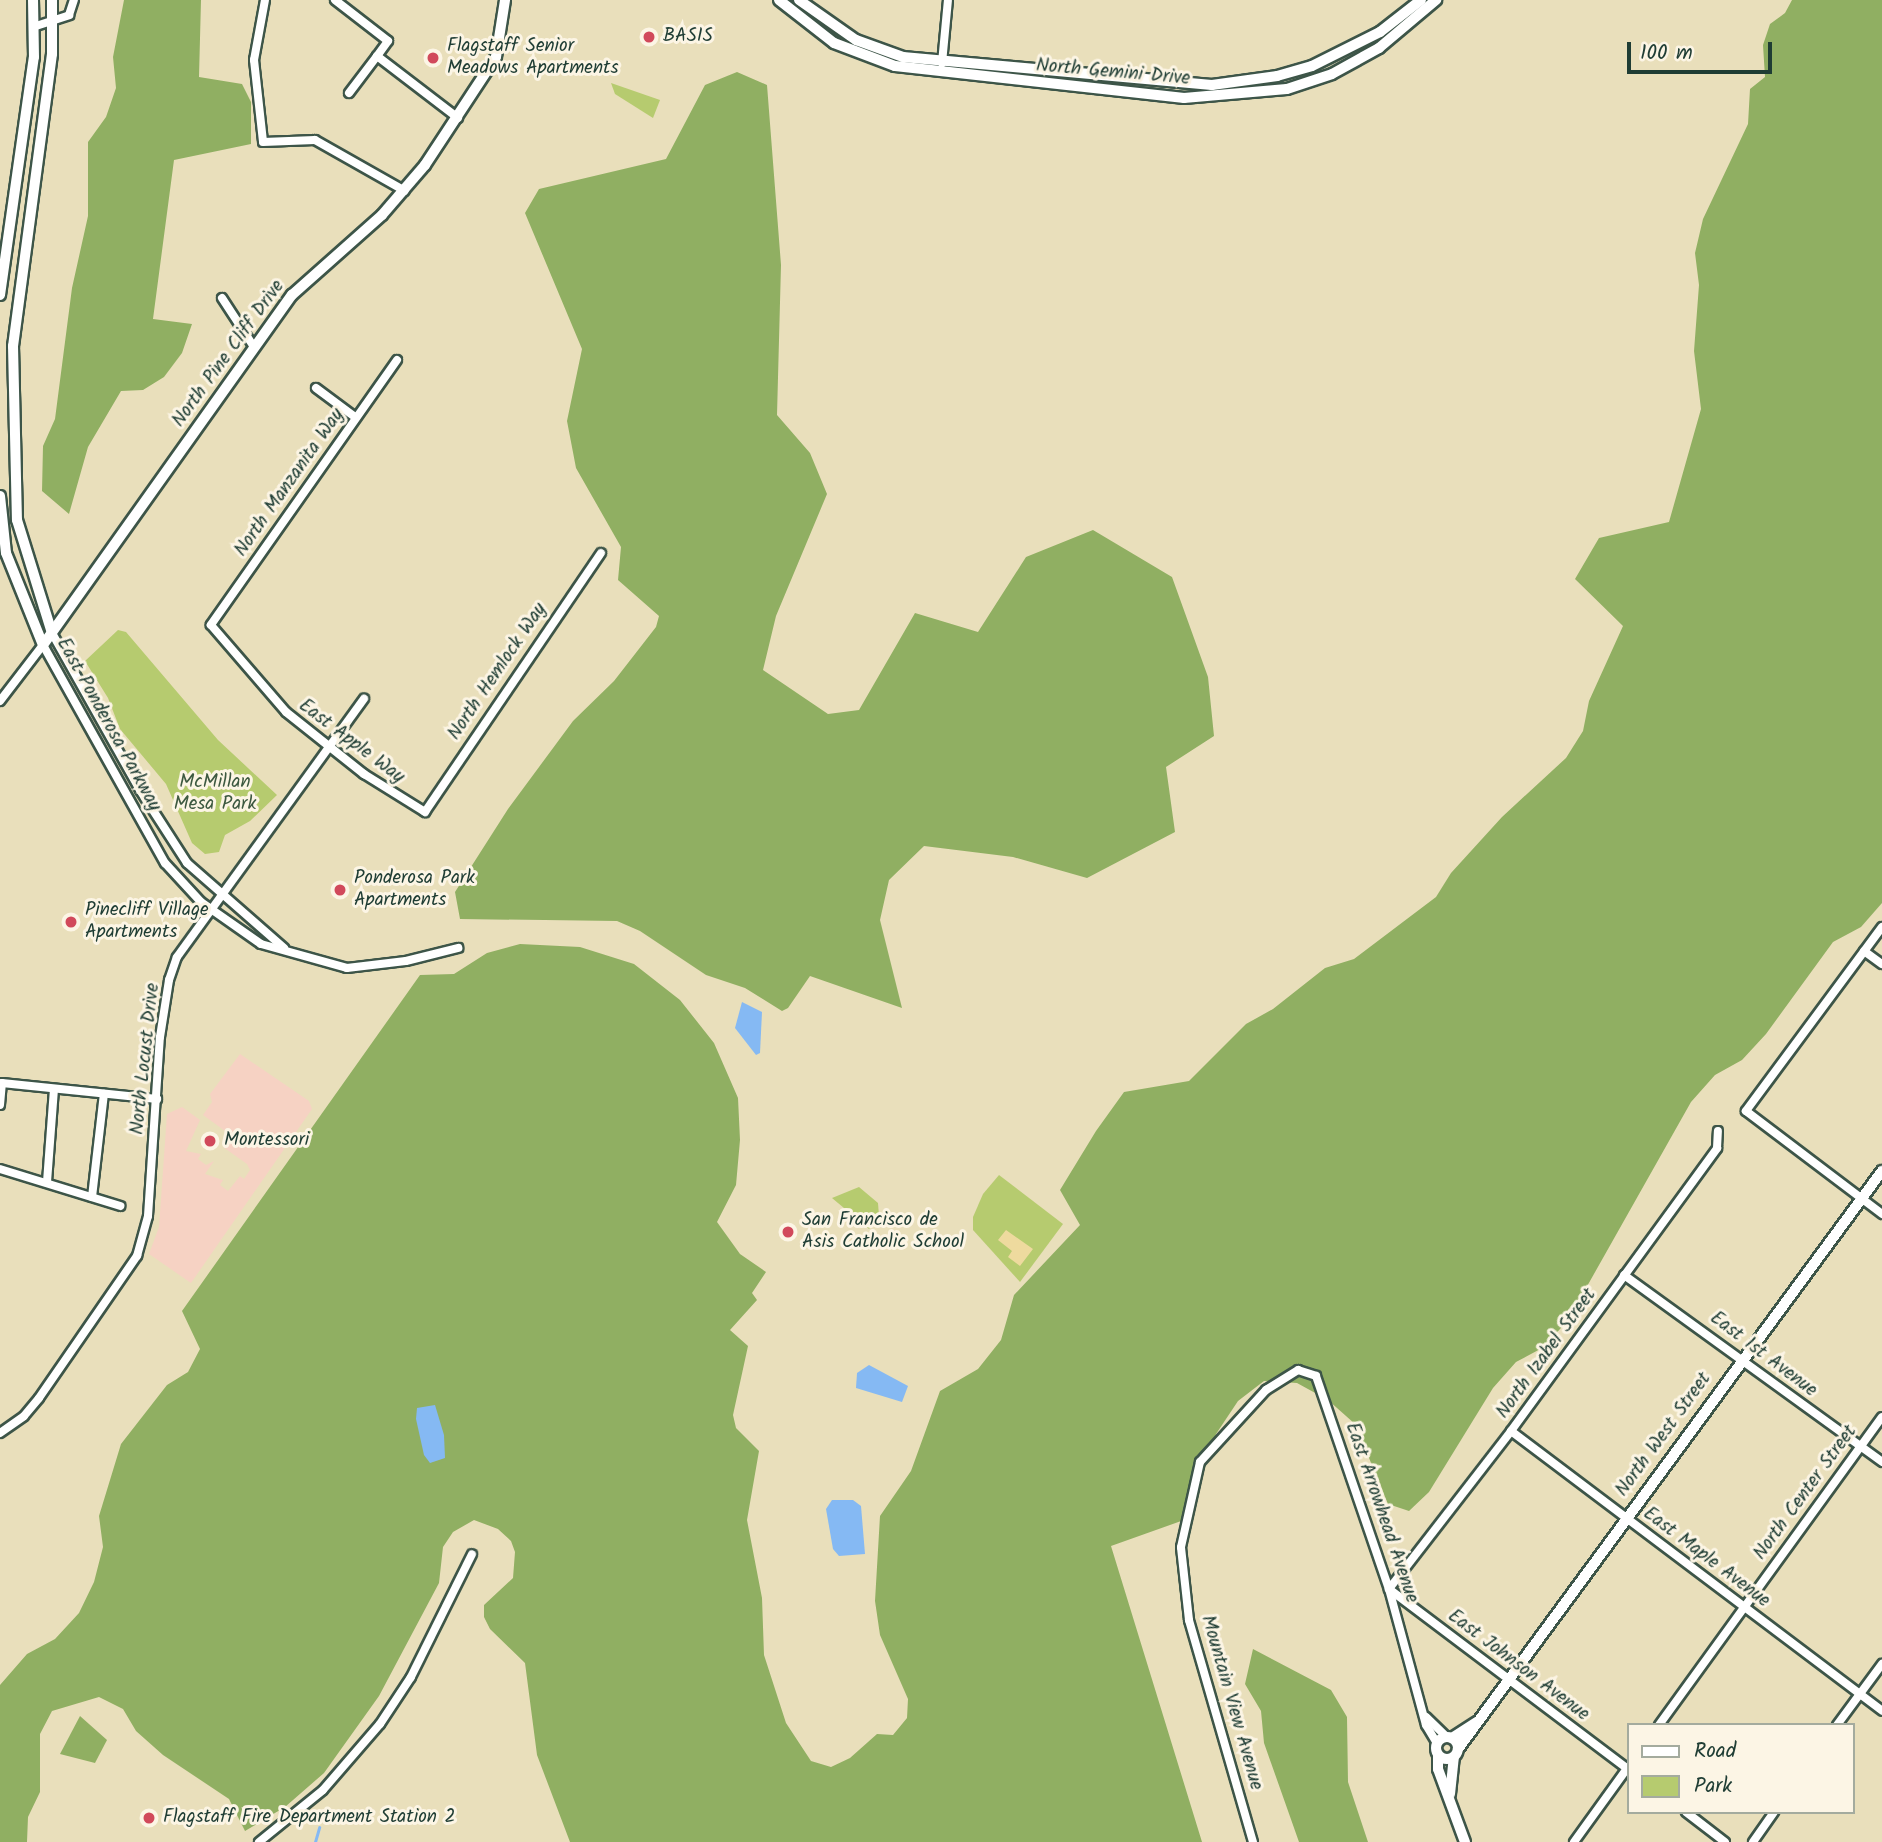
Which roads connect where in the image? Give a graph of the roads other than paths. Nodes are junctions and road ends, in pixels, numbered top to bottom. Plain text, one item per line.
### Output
1 (33, 0) edge
2 (52, 0) edge
3 (74, 0) edge
4 (265, 0) edge
5 (335, 0) edge
6 (505, 0) edge
7 (779, 0) edge
8 (799, 0) edge
9 (948, 0) edge
10 (1421, 0) edge
11 (1436, 0) edge
12 (53, 22) junction
13 (36, 26) junction
14 (377, 56) junction
15 (942, 67) junction
16 (349, 93) dead end
17 (458, 118) junction
18 (405, 191) junction
19 (0, 295) edge
20 (222, 298) dead end
21 (254, 346) junction
22 (397, 360) dead end
23 (317, 388) dead end
24 (355, 417) junction
25 (0, 496) edge
26 (17, 516) junction
27 (2, 517) junction
28 (601, 553) dead end
29 (211, 625) joint
30 (52, 633) junction
31 (43, 645) junction
32 (363, 699) dead end
33 (0, 701) edge
34 (328, 748) junction
35 (141, 791) junction
36 (129, 798) junction
37 (425, 812) joint
38 (222, 898) junction
39 (214, 910) junction
40 (1882, 927) edge
41 (284, 948) junction
42 (458, 948) dead end
43 (1864, 951) junction
44 (1882, 964) edge
45 (54, 1089) junction
46 (104, 1094) junction
47 (157, 1099) junction
48 (0, 1105) edge
49 (1718, 1131) dead end
50 (0, 1169) edge
51 (1882, 1171) edge
52 (47, 1182) junction
53 (92, 1197) junction
54 (1861, 1199) junction
55 (120, 1206) dead end
56 (1882, 1214) edge
57 (1624, 1275) junction
58 (1743, 1358) junction
59 (1266, 1390) joint
60 (1882, 1417) edge
61 (1511, 1431) junction
62 (0, 1433) edge
63 (1860, 1446) junction
64 (1882, 1462) edge
65 (1626, 1517) junction
66 (472, 1554) dead end
67 (1389, 1589) junction
68 (1743, 1606) junction
69 (1882, 1664) edge
70 (1507, 1678) junction
71 (1860, 1694) junction
72 (1882, 1711) edge
73 (1477, 1722) junction
74 (1660, 1723) edge
75 (1838, 1723) edge
76 (1445, 1739) junction
77 (1456, 1753) junction
78 (1438, 1755) junction
79 (1626, 1767) edge
80 (1626, 1771) edge
81 (1450, 1797) junction
82 (1689, 1814) edge
83 (1773, 1814) edge
84 (259, 1842) edge
85 (1253, 1842) edge
86 (1465, 1842) edge
87 (1574, 1842) edge
88 (1725, 1842) edge
89 (1753, 1842) edge

1 - 13 street
2 - 12 street, East Ponderosa Parkway
3 - 12 street
4 - 18 street
5 - 14 street
6 - 17 street, North Pine Cliff Drive
7 - 15 street, North Gemini Drive
8 - 15 street, North Gemini Drive
9 - 15 street
10 - 15 street, North Gemini Drive
11 - 15 street, North Gemini Drive
12 - 13 street
12 - 26 street, East Ponderosa Parkway
13 - 19 street
14 - 16 street
14 - 17 street
17 - 18 street, North Pine Cliff Drive
18 - 21 street, North Pine Cliff Drive
20 - 21 street
21 - 30 street, North Pine Cliff Drive
22 - 24 street, North Manzanita Way
23 - 24 street
24 - 29 street, North Manzanita Way
25 - 27 street, East Ponderosa Parkway
26 - 27 street
26 - 30 street, East Ponderosa Parkway
27 - 31 street, East Ponderosa Parkway
28 - 37 street, North Hemlock Way
29 - 34 street, East Apple Way
30 - 31 street, North Pine Cliff Drive
30 - 35 street, East Ponderosa Parkway
31 - 33 street, North Pine Cliff Drive
31 - 36 street, East Ponderosa Parkway
32 - 34 street, North Locust Drive
34 - 37 street, East Apple Way
34 - 38 street, North Locust Drive
35 - 36 street
35 - 38 street, East Ponderosa Parkway
36 - 39 street, East Ponderosa Parkway
38 - 39 street, North Locust Drive
38 - 41 street, East Ponderosa Parkway
39 - 41 street, East Ponderosa Parkway
39 - 47 street, North Locust Drive
40 - 43 street
41 - 42 street, East Ponderosa Parkway
43 - 44 street
43 - 54 street
45 - 46 street
45 - 48 street
45 - 52 street
46 - 47 street
46 - 53 street
47 - 62 street, North Locust Drive
49 - 57 street, North Izabel Street
50 - 52 street
51 - 54 street, North West Street
52 - 53 street
53 - 55 street
54 - 56 street
54 - 58 street, North West Street
57 - 58 street, East 1st Avenue
57 - 61 street, North Izabel Street
58 - 63 street, East 1st Avenue
58 - 65 street, North West Street
59 - 67 street, East Arrowhead Avenue
59 - 85 street, Mountain View Avenue
60 - 63 street, North Center Street
61 - 65 street, East Maple Avenue
61 - 67 street, North Izabel Street
63 - 64 street, East 1st Avenue
63 - 68 street, North Center Street
65 - 68 street, East Maple Avenue
65 - 70 street, North West Street
66 - 84 street
67 - 70 street, East Johnson Avenue
67 - 76 street, East Arrowhead Avenue
68 - 71 street, East Maple Avenue
68 - 74 street, North Center Street
69 - 71 street
70 - 73 street, North West Street
70 - 79 street, East Johnson Avenue
71 - 72 street, East Maple Avenue
71 - 75 street
73 - 76 street, North West Street
73 - 77 street, North West Street
76 - 77 street
76 - 78 street
77 - 78 street
77 - 81 street
78 - 81 street
80 - 87 street
81 - 86 street
82 - 88 street
83 - 89 street

